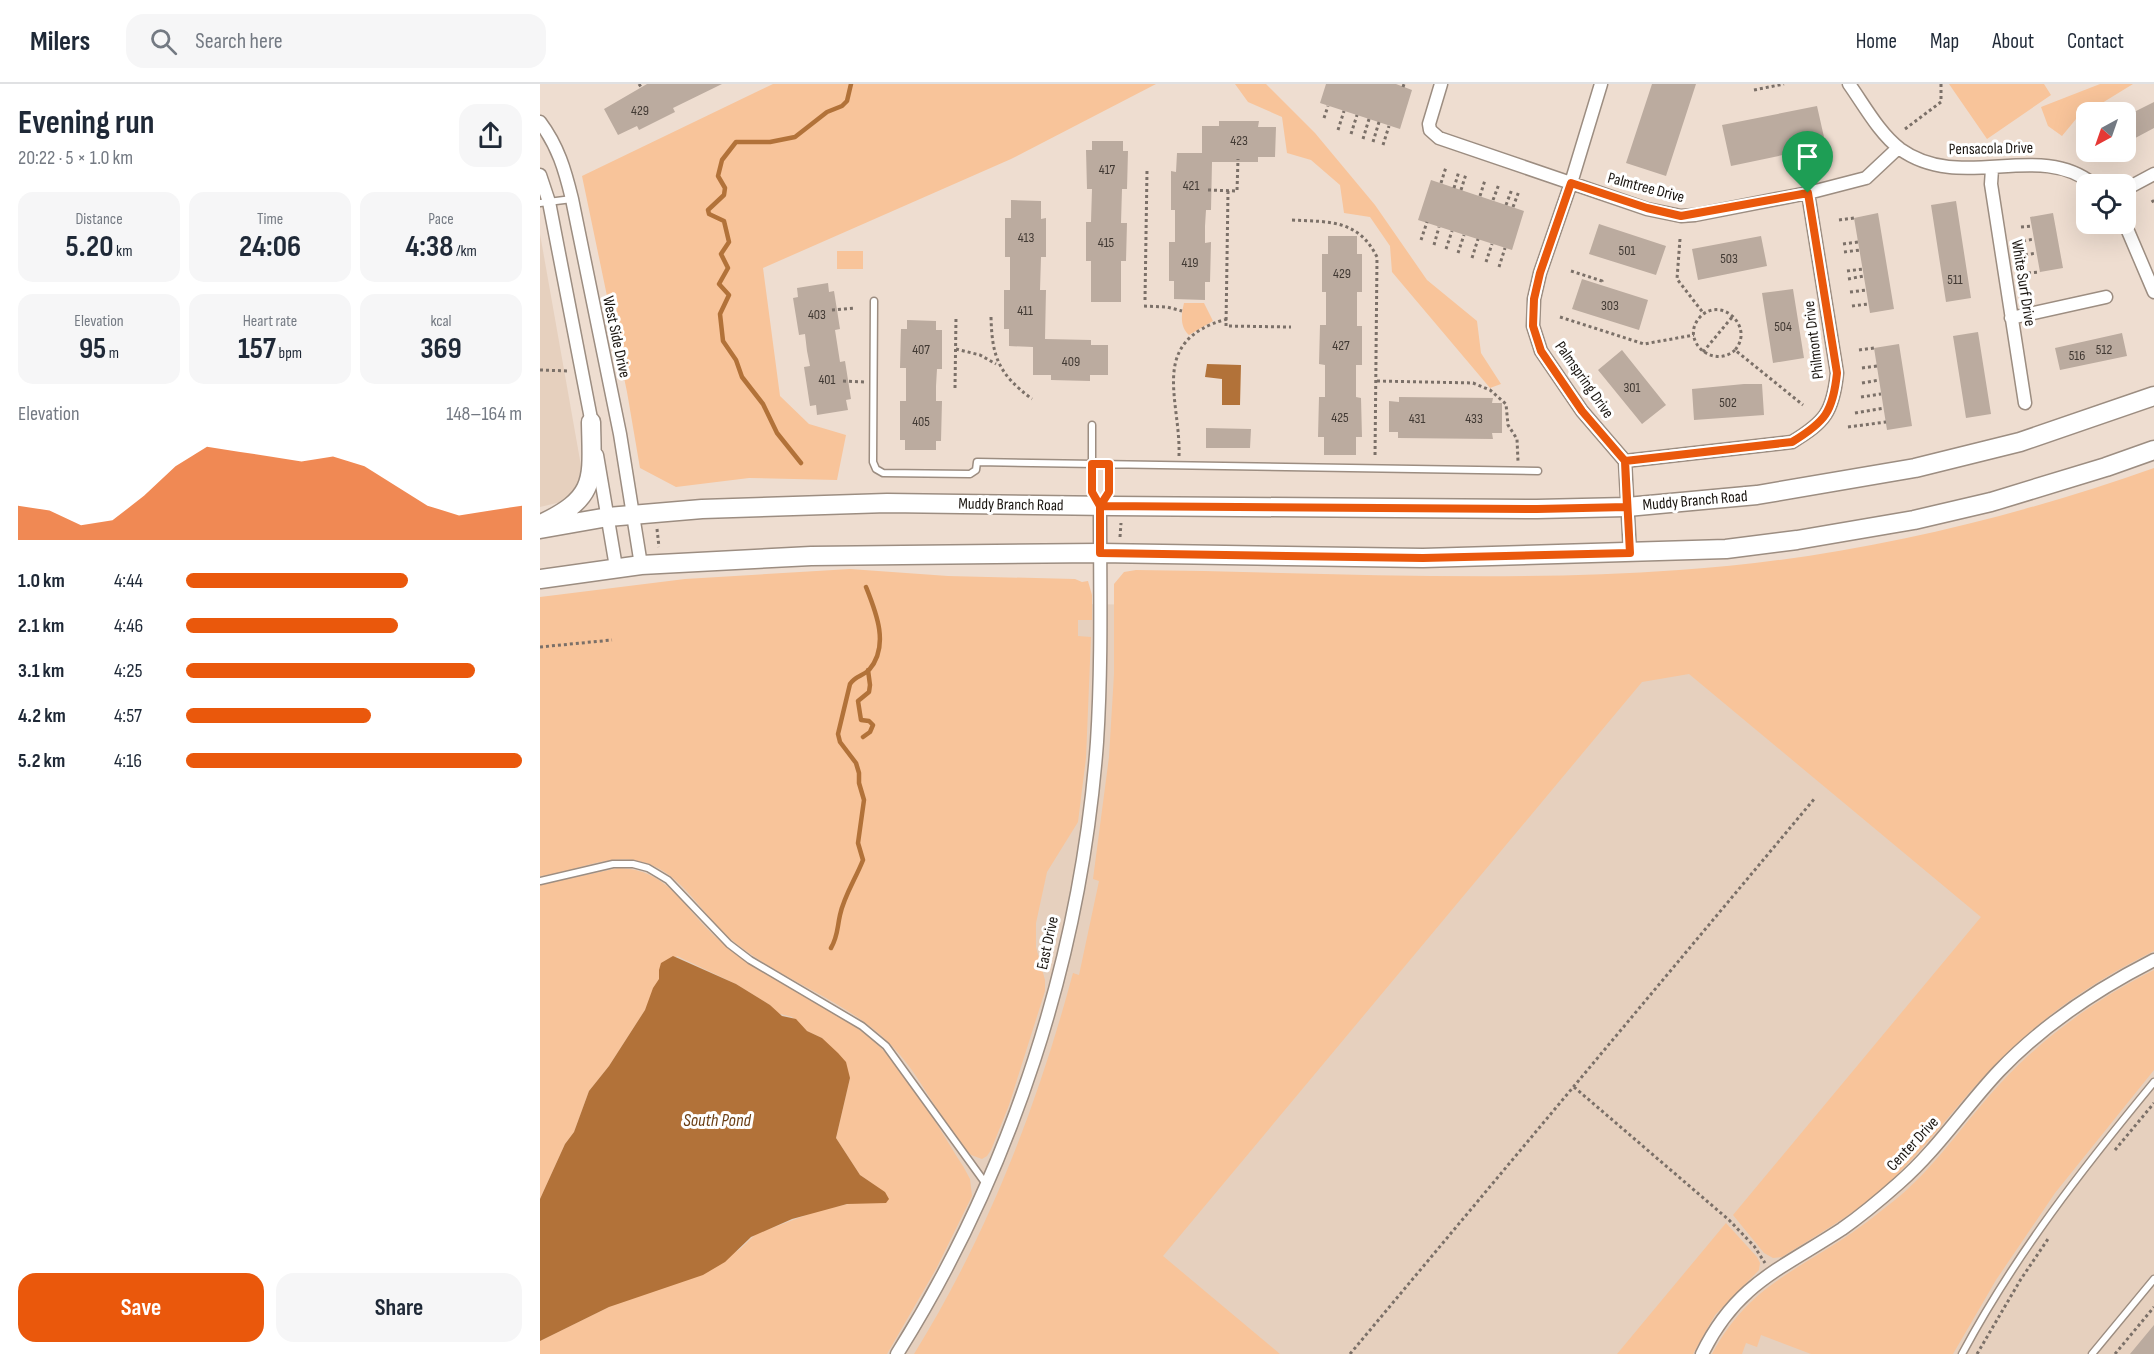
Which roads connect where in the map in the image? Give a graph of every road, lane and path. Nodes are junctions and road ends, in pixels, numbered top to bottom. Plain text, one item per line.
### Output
1 (1441, 84) edge
2 (1600, 84) edge
3 (1784, 84) edge
4 (1849, 84) edge
5 (1941, 84) edge
6 (1754, 90) dead end
7 (1328, 106) dead end
8 (1344, 111) dead end
9 (1357, 115) dead end
10 (1324, 118) dead end
11 (1370, 119) dead end
12 (540, 122) edge
13 (1379, 122) dead end
14 (1389, 126) dead end
15 (1905, 129) dead end
16 (1338, 130) dead end
17 (1351, 134) dead end
18 (1363, 139) dead end
19 (1373, 142) dead end
20 (1383, 145) dead end
21 (1898, 148) junction
22 (1238, 159) dead end
23 (1446, 167) dead end
24 (1992, 169) junction
25 (1147, 170) dead end
26 (1459, 171) dead end
27 (1466, 174) dead end
28 (2078, 174) edge
29 (2154, 174) edge
30 (540, 175) edge
31 (1485, 180) dead end
32 (1441, 183) dead end
33 (1571, 183) junction
34 (1499, 184) dead end
35 (2136, 184) edge
36 (1454, 188) dead end
37 (1512, 189) dead end
38 (1208, 190) dead end
39 (1461, 190) dead end
40 (1228, 191) junction
41 (1519, 191) dead end
42 (1808, 193) junction
43 (1479, 196) dead end
44 (572, 199) junction
45 (1493, 201) dead end
46 (545, 203) edge
47 (1506, 205) dead end
48 (1513, 207) dead end
49 (1854, 218) dead end
50 (1292, 220) dead end
51 (1839, 220) dead end
52 (1427, 222) dead end
53 (2032, 226) dead end
54 (1439, 227) dead end
55 (2021, 227) dead end
56 (1452, 231) dead end
57 (2129, 234) edge
58 (1464, 235) dead end
59 (1478, 239) dead end
60 (1680, 239) dead end
61 (2034, 239) dead end
62 (1421, 240) dead end
63 (2023, 241) dead end
64 (1858, 242) dead end
65 (1492, 244) dead end
66 (1843, 244) dead end
67 (1434, 245) dead end
68 (1505, 248) dead end
69 (1446, 249) dead end
70 (1860, 250) dead end
71 (1844, 252) dead end
72 (1458, 253) dead end
73 (2036, 253) dead end
74 (2025, 255) dead end
75 (1472, 258) dead end
76 (1486, 262) dead end
77 (1499, 267) dead end
78 (1863, 269) dead end
79 (1571, 271) dead end
80 (1847, 271) dead end
81 (2040, 272) dead end
82 (2028, 273) dead end
83 (1864, 276) dead end
84 (1848, 279) dead end
85 (1601, 284) dead end
86 (1867, 290) dead end
87 (1850, 292) dead end
88 (2154, 292) edge
89 (2106, 297) dead end
90 (1145, 300) dead end
91 (874, 301) dead end
92 (1868, 304) dead end
93 (1144, 306) dead end
94 (1852, 306) dead end
95 (855, 309) dead end
96 (832, 310) dead end
97 (1182, 311) dead end
98 (1704, 314) junction
99 (1733, 316) junction
100 (956, 317) dead end
101 (991, 317) dead end
102 (1560, 317) dead end
103 (2011, 318) junction
104 (1227, 319) junction
105 (1290, 327) dead end
106 (1694, 335) junction
107 (1874, 348) dead end
108 (956, 349) junction
109 (1735, 350) junction
110 (1859, 350) dead end
111 (1703, 352) junction
112 (1877, 366) dead end
113 (1000, 368) junction
114 (1862, 368) dead end
115 (540, 370) edge
116 (569, 371) dead end
117 (1879, 380) dead end
118 (843, 381) dead end
119 (854, 381) dead end
120 (1377, 381) junction
121 (1862, 383) dead end
122 (956, 388) dead end
123 (1881, 394) dead end
124 (2154, 396) edge
125 (1861, 398) dead end
126 (1032, 399) dead end
127 (2025, 403) dead end
128 (1803, 405) dead end
129 (1884, 408) dead end
130 (1856, 413) dead end
131 (591, 422) junction
132 (1886, 422) dead end
133 (1092, 425) dead end
134 (1848, 427) dead end
135 (2154, 450) edge
136 (1179, 456) dead end
137 (1625, 461) junction
138 (1092, 464) junction
139 (1109, 464) junction
140 (1375, 468) junction
141 (1518, 471) junction
142 (1538, 471) dead end
143 (1100, 506) junction
144 (1627, 507) junction
145 (634, 514) junction
146 (608, 517) junction
147 (1121, 523) dead end
148 (540, 527) edge
149 (657, 529) dead end
150 (1120, 542) dead end
151 (659, 547) dead end
152 (1100, 553) junction
153 (1630, 553) junction
154 (641, 565) junction
155 (616, 567) junction
156 (540, 579) edge
157 (612, 640) dead end
158 (540, 647) edge
159 (1815, 798) dead end
160 (540, 881) edge
161 (2154, 960) edge
162 (2154, 1082) edge
163 (1573, 1087) junction
164 (2154, 1103) edge
165 (2108, 1157) dead end
166 (987, 1184) junction
167 (2050, 1235) dead end
168 (1771, 1272) junction
169 (2154, 1279) edge
170 (2154, 1307) edge
171 (897, 1354) edge
172 (1350, 1354) edge
173 (1702, 1354) edge
174 (1962, 1354) edge
175 (1977, 1354) edge
176 (2092, 1354) edge
177 (2115, 1354) edge

1 - 33 street, Palmtree Drive
2 - 33 street, Palmspring Drive
3 - 6 path
4 - 21 street, Pensacola Drive
5 - 15 path
7 - 10 path
8 - 16 path
9 - 17 path
11 - 18 path
12 - 44 street, West Side Drive
13 - 19 path
14 - 20 path
21 - 24 street, Pensacola Drive
21 - 42 street, Palmtree Drive
22 - 40 path
23 - 32 path
24 - 28 street, Pensacola Drive
24 - 103 street, White Surf Drive
25 - 90 path
26 - 36 path
27 - 39 path
29 - 35 street
30 - 46 street
31 - 43 path
33 - 42 street, Palmtree Drive
33 - 137 street, Palmspring Drive
34 - 45 path
37 - 47 path
38 - 40 path
40 - 104 path
41 - 48 path
42 - 137 street, Philmont Drive
44 - 46 lane
44 - 145 street, West Side Drive
46 - 131 street
49 - 51 path
50 - 120 path
52 - 62 path
53 - 55 path
54 - 67 path
56 - 69 path
57 - 88 street
58 - 72 path
59 - 75 path
60 - 98 path
61 - 63 path
64 - 66 path
65 - 76 path
68 - 77 path
70 - 71 path
73 - 74 path
78 - 80 path
79 - 85 path
81 - 82 path
83 - 84 path
86 - 87 path
89 - 103 street
91 - 138 lane
92 - 94 path
93 - 97 path
95 - 96 path
98 - 99 path
98 - 106 path
99 - 109 path
99 - 111 path
100 - 108 path
101 - 113 path
102 - 106 path
103 - 127 street, White Surf Drive
104 - 105 path
104 - 136 path
106 - 111 path
107 - 110 path
108 - 113 path
108 - 122 path
109 - 111 path
109 - 128 path
112 - 114 path
113 - 126 path
115 - 116 path
117 - 121 path
118 - 119 path
120 - 140 path
120 - 141 path
123 - 125 path
124 - 144 main road, Muddy Branch Road
129 - 130 path
131 - 146 street
131 - 148 main road
132 - 134 path
133 - 138 lane
135 - 153 main road
137 - 144 street
138 - 139 lane
138 - 143 lane
139 - 140 lane
139 - 143 lane
140 - 141 lane
141 - 142 lane
143 - 144 main road, Muddy Branch Road
143 - 145 main road, Muddy Branch Road
143 - 152 street, East Drive
144 - 153 street
145 - 146 main road, Muddy Branch Road
145 - 154 street, West Side Drive
146 - 148 main road, Muddy Branch Road
146 - 155 street
147 - 150 path
149 - 151 path
152 - 153 main road
152 - 154 main road
152 - 166 street, East Drive
154 - 155 main road
155 - 156 main road
157 - 158 path
159 - 163 path
160 - 166 lane
161 - 168 street, Center Drive
162 - 174 lane
163 - 168 path
163 - 172 path
164 - 165 path
166 - 171 street, East Drive
167 - 175 path
168 - 173 street, Center Drive
169 - 176 lane
170 - 177 path

